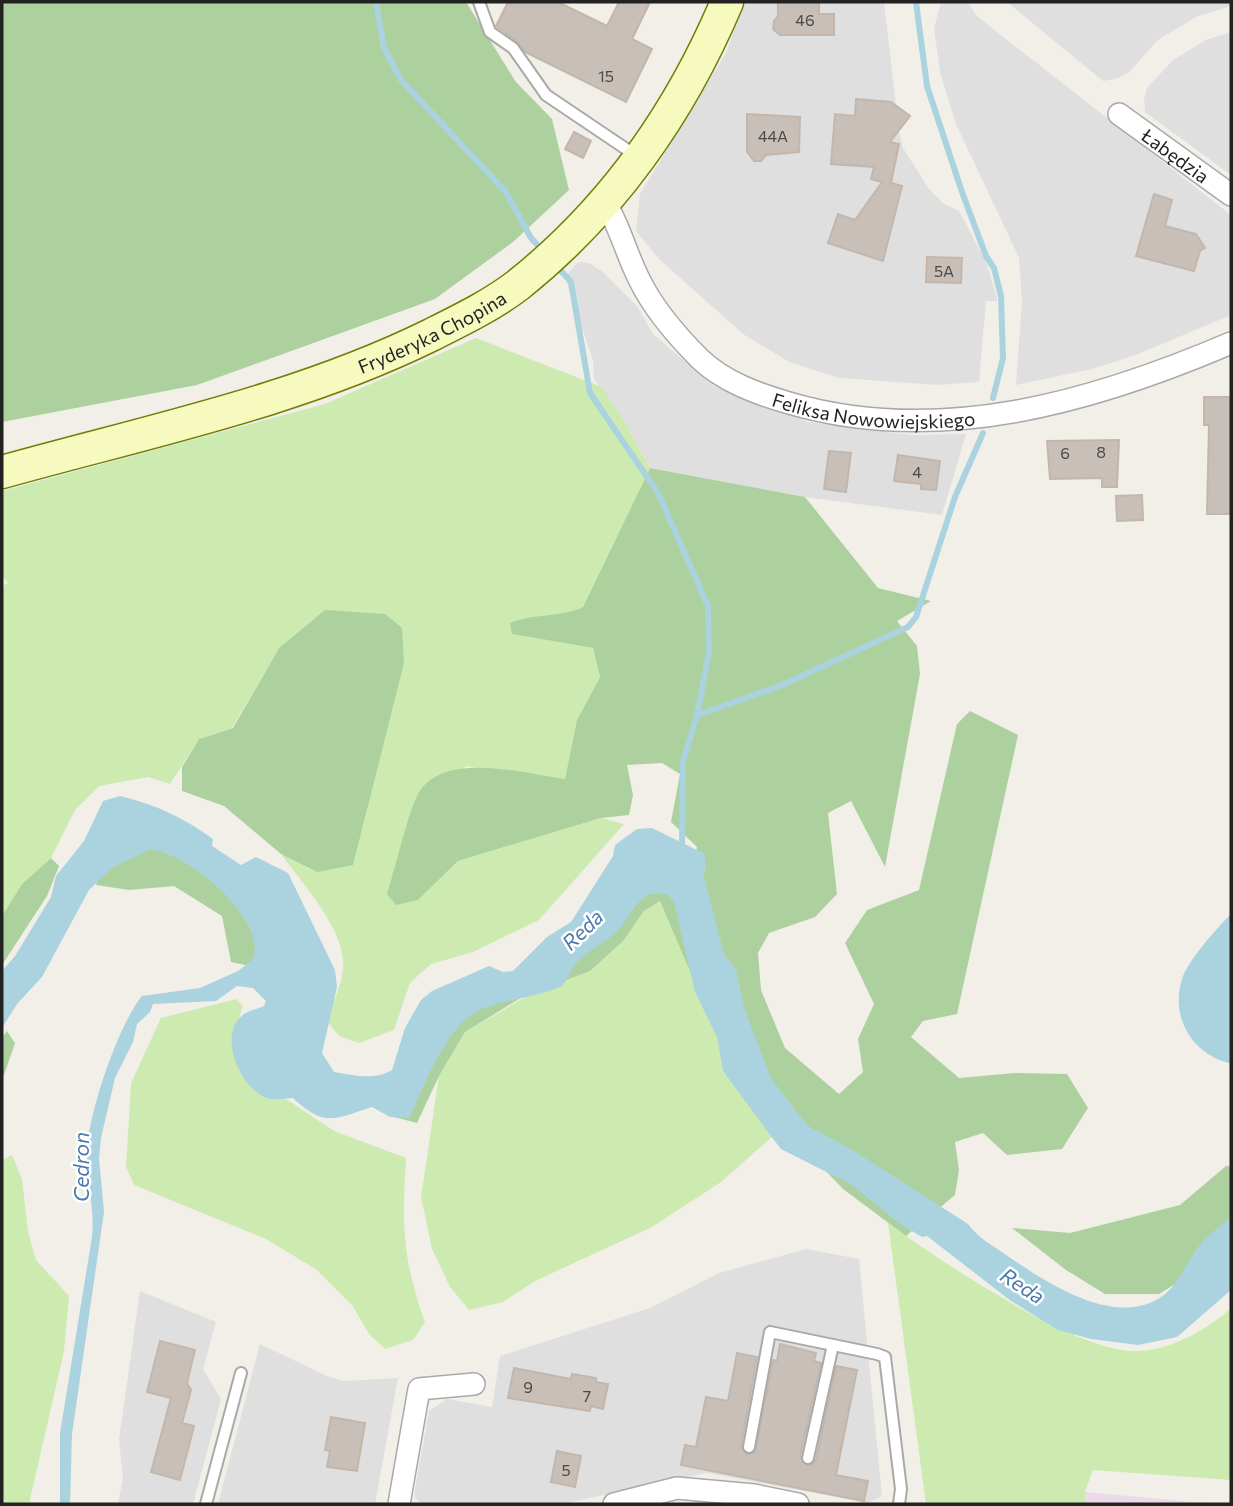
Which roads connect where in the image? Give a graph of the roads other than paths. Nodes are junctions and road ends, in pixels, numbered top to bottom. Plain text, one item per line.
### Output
1 (479, 2) edge
2 (727, 2) edge
3 (1119, 114) dead end
4 (640, 158) junction
5 (1231, 195) edge
6 (605, 202) junction
7 (1231, 343) edge
8 (2, 472) edge
9 (833, 1345) junction
10 (241, 1373) dead end
11 (474, 1384) dead end
12 (749, 1447) dead end
13 (808, 1458) dead end
14 (206, 1504) edge
15 (399, 1504) edge
16 (614, 1504) edge
17 (798, 1504) edge
18 (899, 1504) edge

1 - 4 lane
2 - 4 street, Fryderyka Chopina
3 - 5 street, Łabędzia
4 - 6 street, Fryderyka Chopina
6 - 7 street, Feliksa Nowowiejskiego
6 - 8 street, Fryderyka Chopina
9 - 12 lane
9 - 13 lane
9 - 18 lane
10 - 14 lane
11 - 15 street
16 - 17 street

